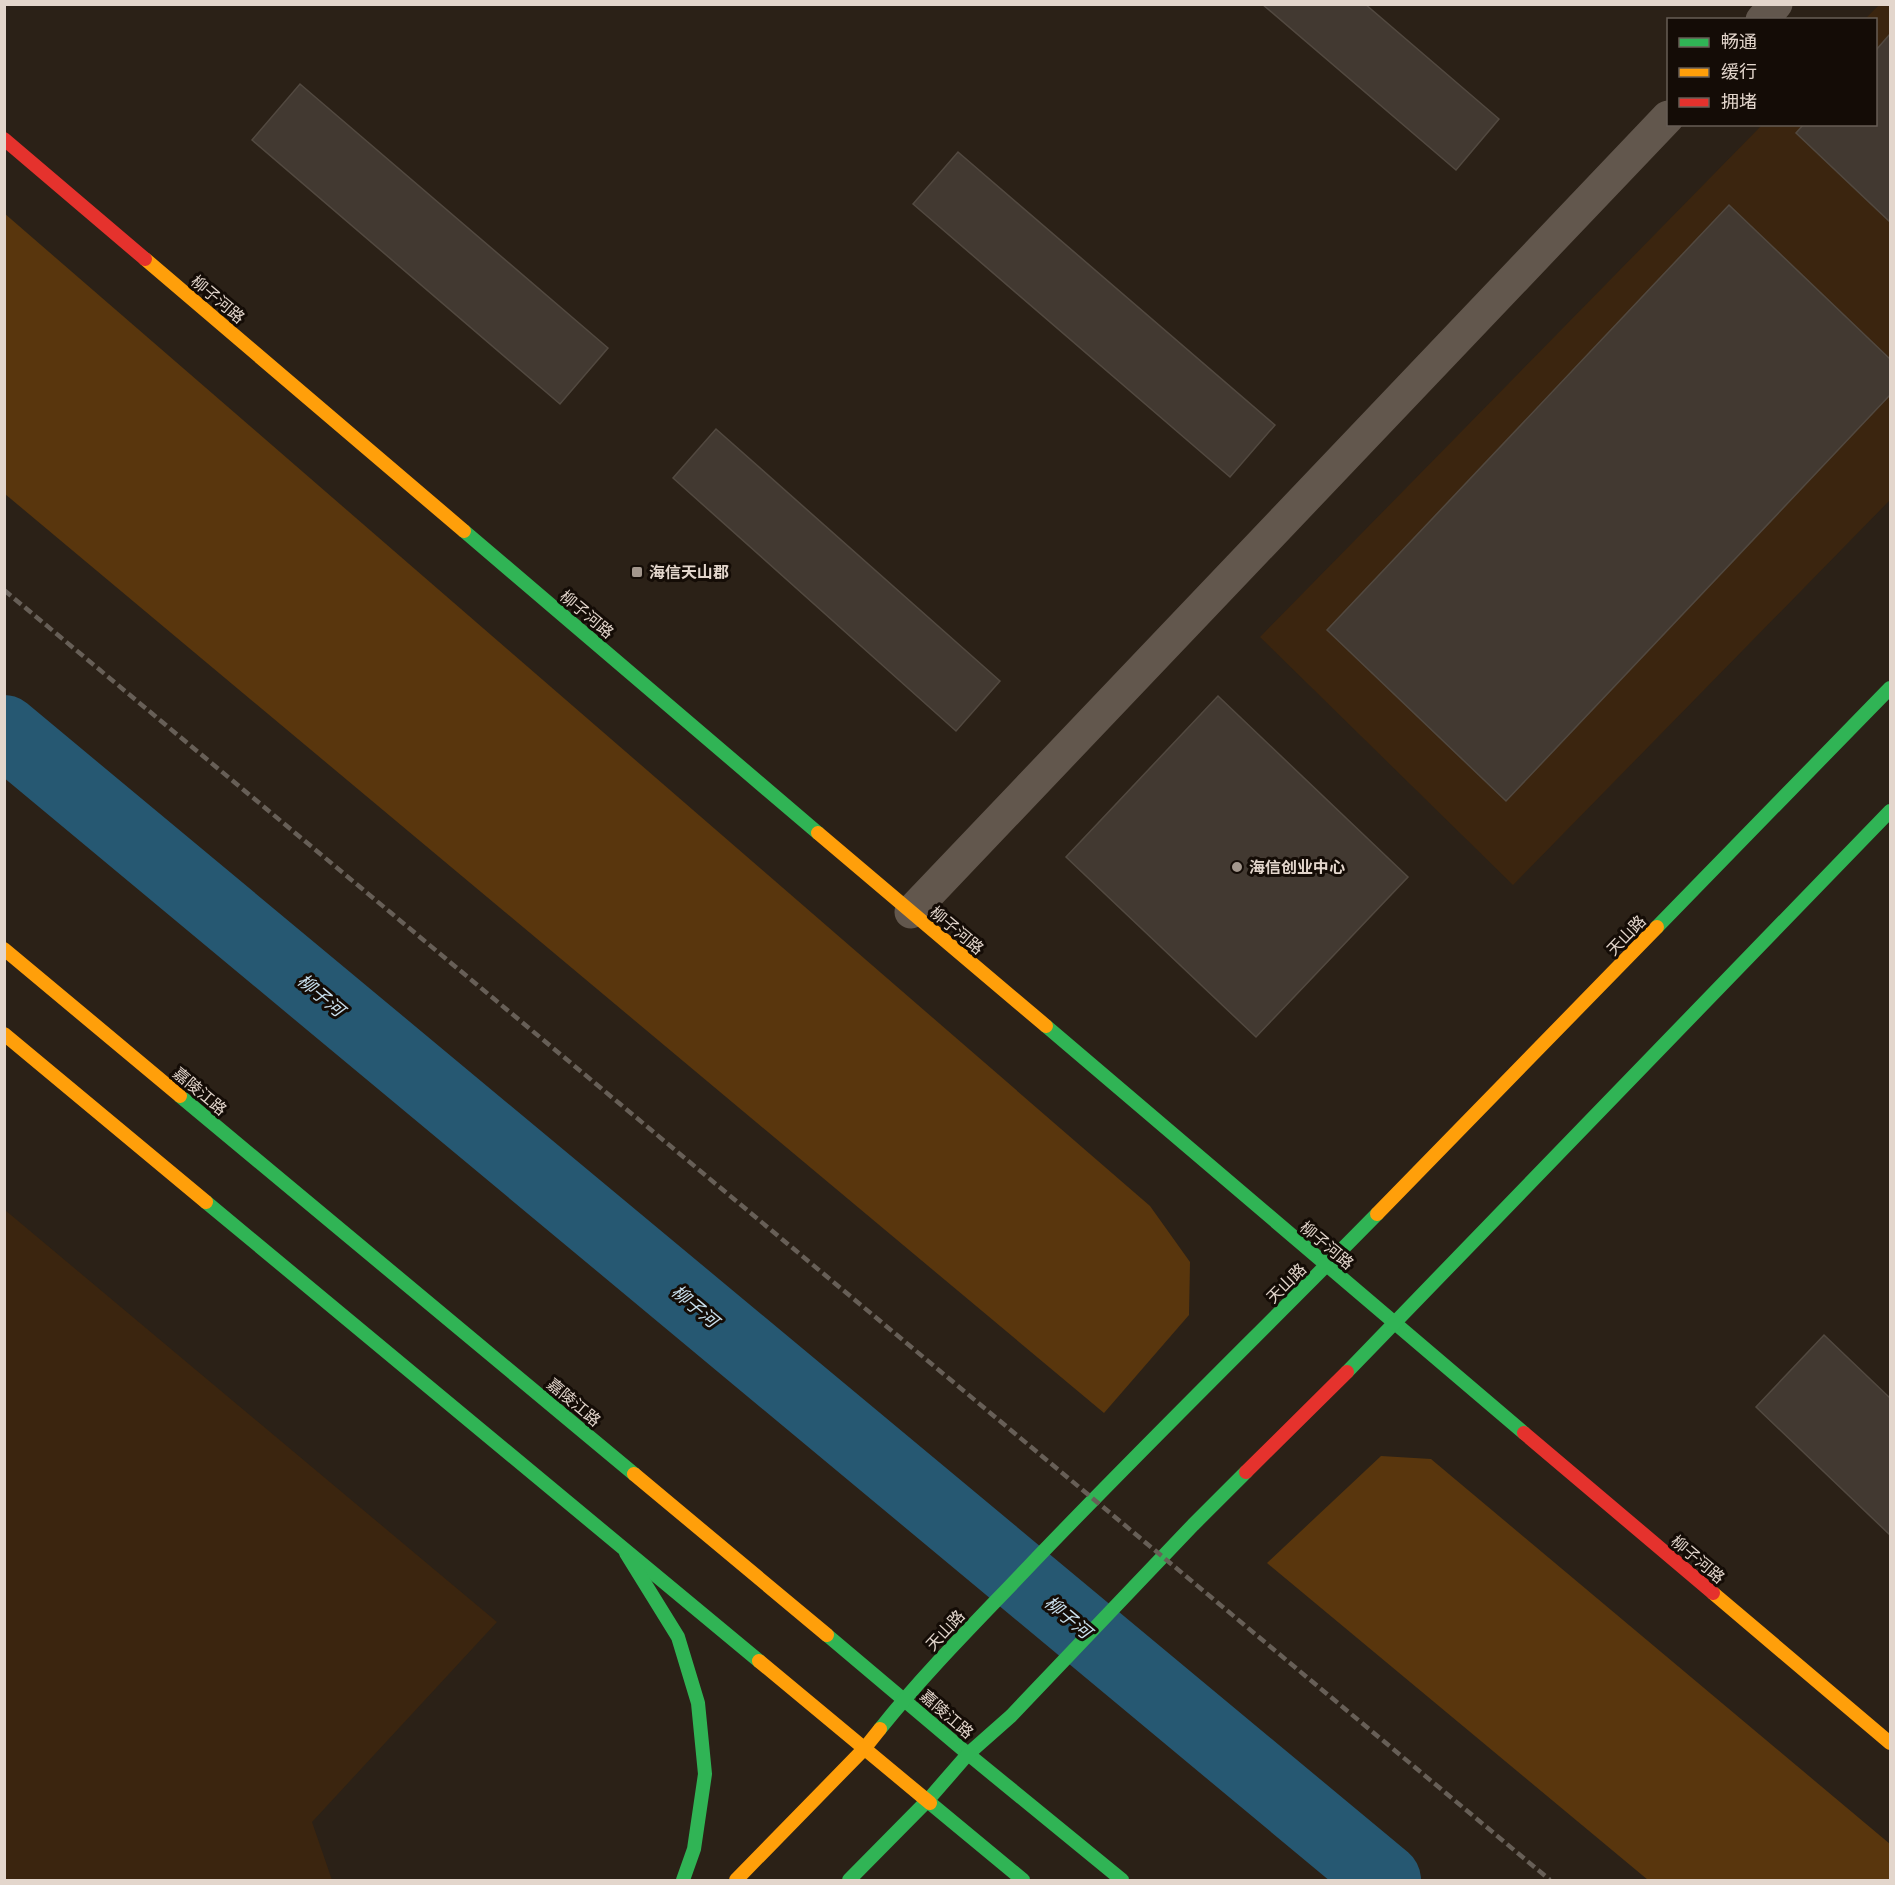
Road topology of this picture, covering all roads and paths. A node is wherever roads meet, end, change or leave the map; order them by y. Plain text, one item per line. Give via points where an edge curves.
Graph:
1 (1776, 4) edge
2 (1764, 18) edge
3 (1667, 118) edge
4 (4, 139) edge
5 (1890, 688) edge
6 (1890, 811) edge
7 (911, 912) junction
8 (4, 949) edge
9 (4, 1034) edge
10 (1326, 1266) junction
11 (1395, 1324) junction
12 (621, 1547) junction
13 (904, 1699) junction
14 (1890, 1743) edge
15 (864, 1749) junction
16 (968, 1754) junction
17 (928, 1800) junction
18 (683, 1881) edge
19 (736, 1881) edge
20 (849, 1881) edge
21 (1023, 1881) edge
22 (1122, 1881) edge

1 - 2 street
3 - 7 street
4 - 7 street, 柳子河路
5 - 10 street, 天山路
6 - 11 street
7 - 10 street, 柳子河路
8 - 13 street, 嘉陵江路
9 - 12 street
10 - 11 street, 柳子河路
10 - 13 street, 天山路 via 1124,1467
11 - 14 street, 柳子河路
11 - 16 street via 1193,1525 1011,1716
12 - 15 street
12 - 18 street via 678,1637 698,1704 705,1774 694,1849
13 - 15 street, 天山路
13 - 16 street, 嘉陵江路
15 - 17 street
15 - 19 street, 天山路
16 - 17 street
16 - 22 street, 嘉陵江路
17 - 20 street
17 - 21 street

